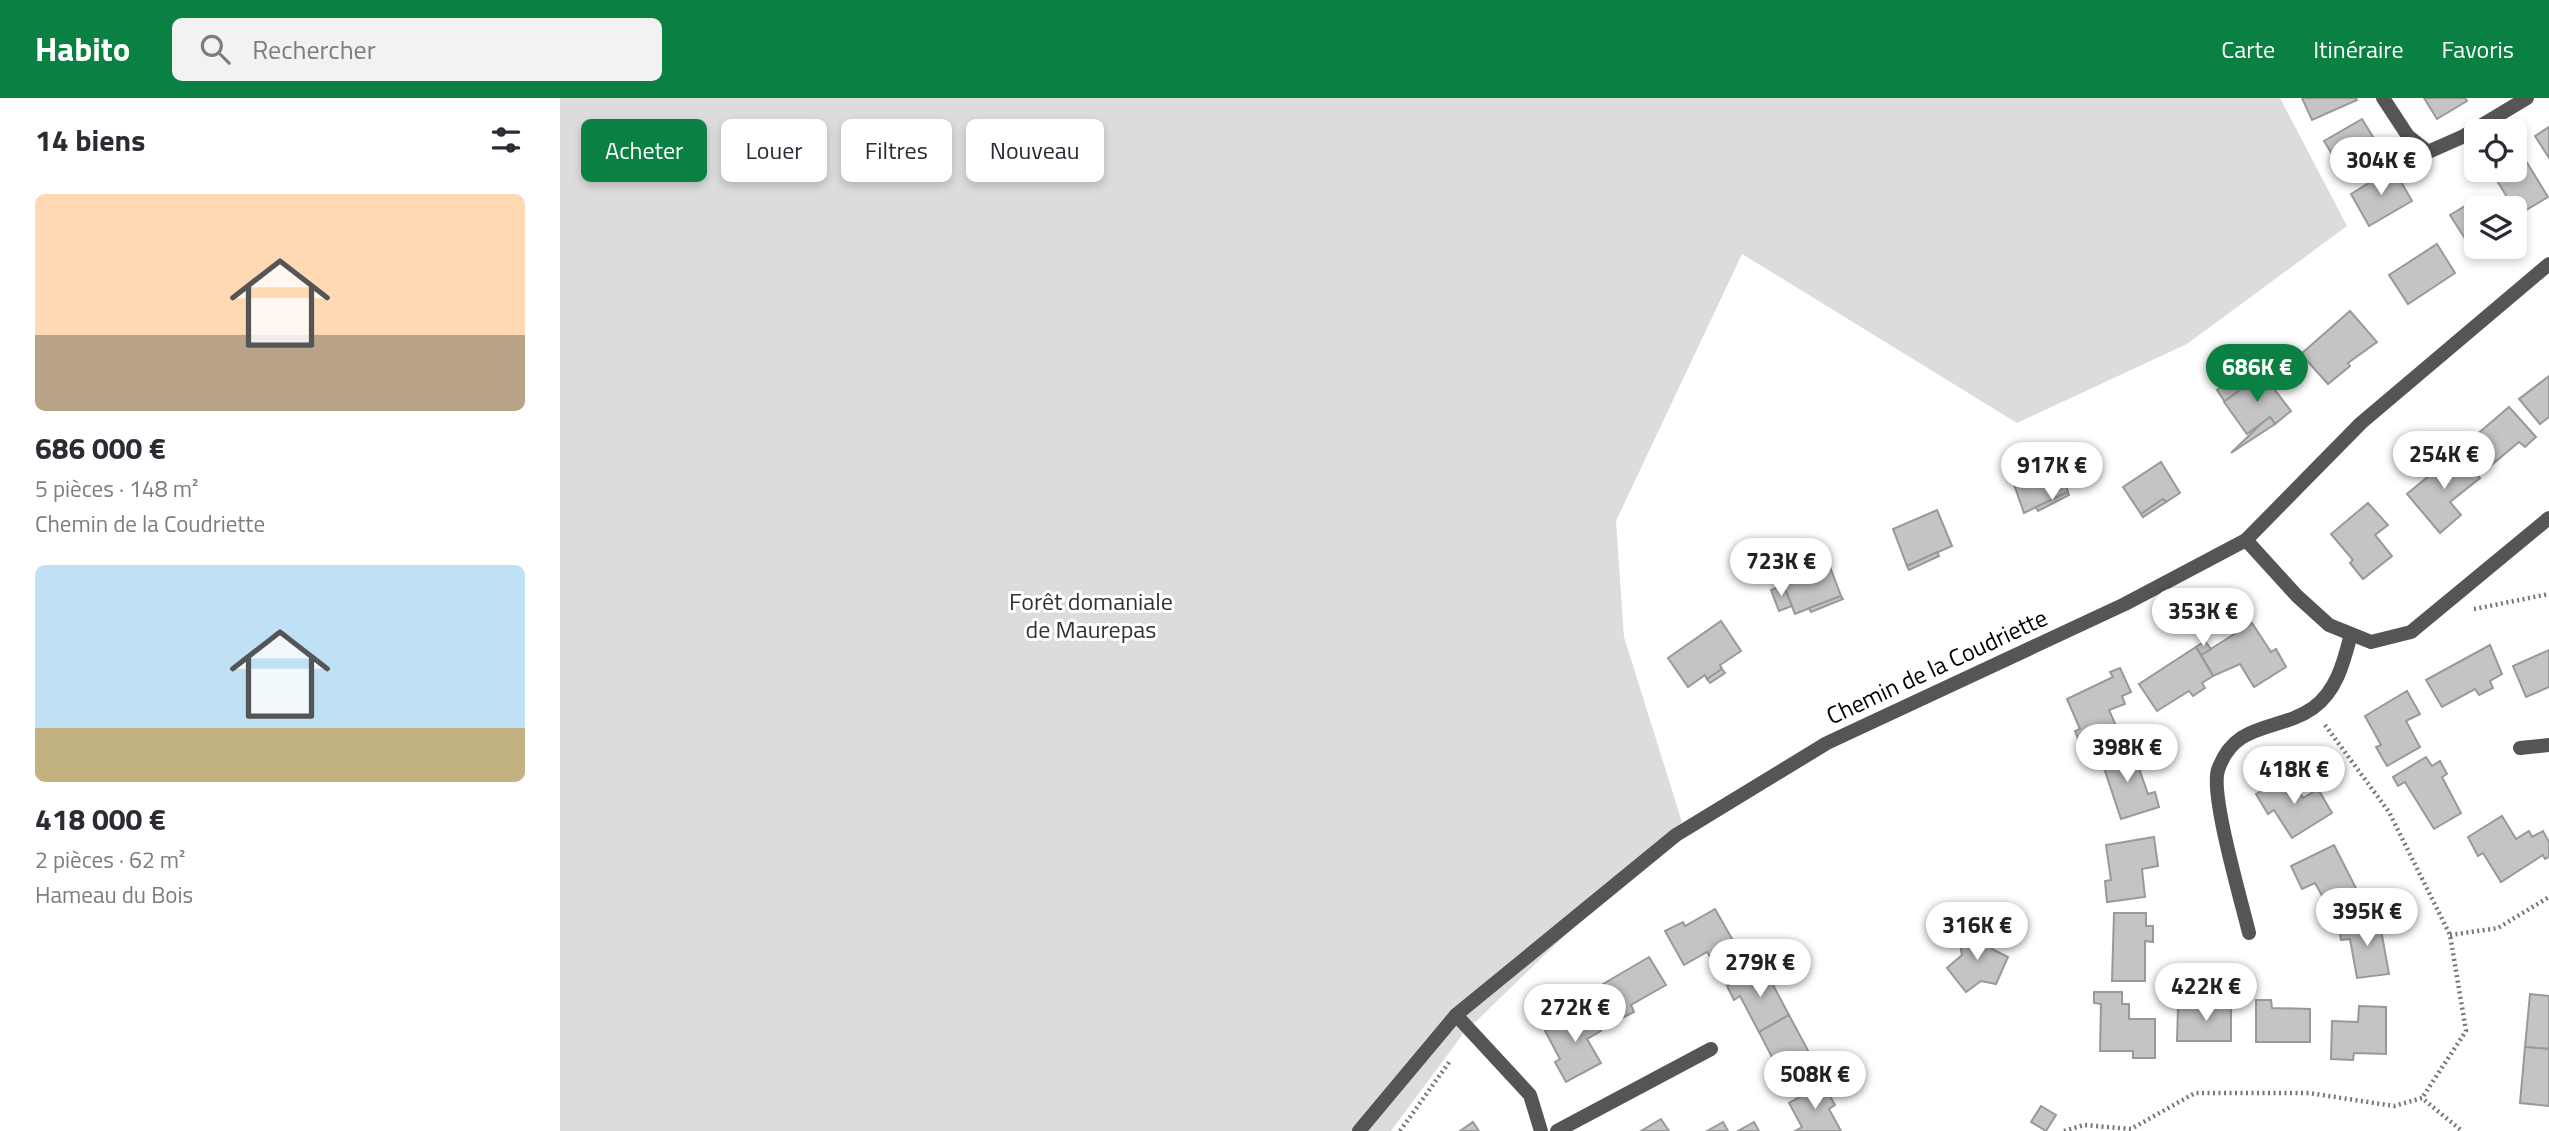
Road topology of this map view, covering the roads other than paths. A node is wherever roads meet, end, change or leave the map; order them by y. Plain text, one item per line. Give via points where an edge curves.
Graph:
1 (2383, 98) edge
2 (2526, 98) edge
3 (2549, 264) edge
4 (2549, 518) edge
5 (2246, 540) junction
6 (2351, 634) junction
7 (2549, 745) edge
8 (2520, 748) dead end
9 (2249, 933) dead end
10 (1456, 1015) junction
11 (1711, 1049) dead end
12 (1359, 1131) edge
13 (1541, 1131) edge
14 (1557, 1131) edge

1 - 2 street via 2408,136 2428,152
3 - 5 street, Chemin de la Coudriette via 2361,423
4 - 6 street via 2411,632 2371,642
5 - 6 street via 2329,625
5 - 10 street, Chemin de la Coudriette via 2125,604 1828,743 1687,828
6 - 9 street via 2339,676 2313,708 2239,737 2217,771 2222,827
7 - 8 street
10 - 12 street, Chemin de la Coudriette
10 - 13 street via 1530,1095
11 - 14 street

